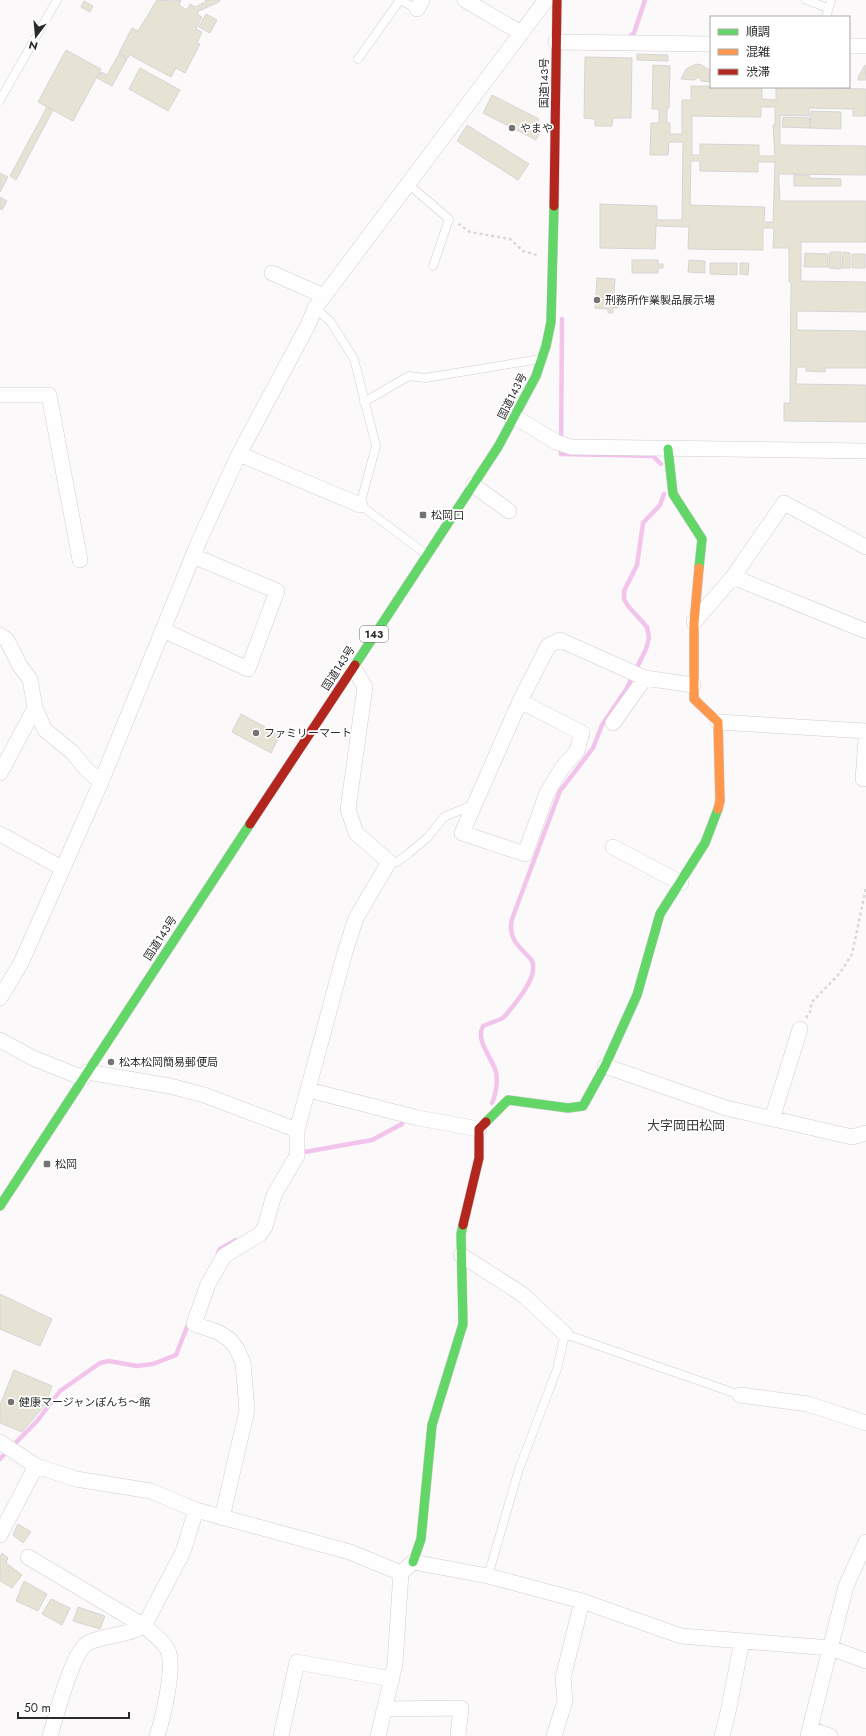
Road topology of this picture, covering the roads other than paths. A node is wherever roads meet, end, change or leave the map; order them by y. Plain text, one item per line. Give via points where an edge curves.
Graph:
1 (57, 0) edge
2 (400, 0) edge
3 (466, 0) edge
4 (546, 0) edge
5 (557, 0) edge
6 (806, 0) edge
7 (420, 4) edge
8 (830, 4) edge
9 (826, 16) edge
10 (521, 33) junction
11 (556, 42) junction
12 (710, 44) edge
13 (850, 46) edge
14 (866, 46) edge
15 (358, 59) dead end
16 (0, 100) edge
17 (408, 184) junction
18 (433, 266) dead end
19 (272, 273) dead end
20 (319, 302) junction
21 (542, 359) junction
22 (0, 395) edge
23 (364, 402) junction
24 (515, 417) junction
25 (668, 449) junction
26 (866, 451) edge
27 (239, 454) junction
28 (473, 485) junction
29 (360, 505) junction
30 (509, 512) dead end
31 (866, 547) edge
32 (427, 554) junction
33 (193, 556) junction
34 (80, 560) dead end
35 (733, 577) junction
36 (694, 623) junction
37 (163, 630) junction
38 (866, 630) edge
39 (2, 642) edge
40 (353, 667) junction
41 (639, 675) junction
42 (693, 685) junction
43 (520, 701) junction
44 (35, 708) junction
45 (718, 722) junction
46 (613, 723) dead end
47 (866, 731) edge
48 (866, 741) edge
49 (0, 773) edge
50 (862, 779) dead end
51 (101, 782) junction
52 (474, 804) junction
53 (0, 834) edge
54 (613, 847) dead end
55 (389, 862) junction
56 (62, 868) junction
57 (681, 883) junction
58 (0, 998) edge
59 (800, 1029) road end
60 (0, 1040) edge
61 (605, 1066) junction
62 (85, 1075) junction
63 (309, 1090) junction
64 (772, 1119) junction
65 (479, 1129) junction
66 (297, 1130) junction
67 (866, 1133) edge
68 (0, 1206) edge
69 (461, 1255) junction
70 (565, 1334) junction
71 (740, 1395) joint
72 (866, 1423) edge
73 (7, 1447) edge
74 (36, 1466) junction
75 (196, 1510) junction
76 (222, 1518) junction
77 (0, 1535) edge
78 (866, 1542) edge
79 (28, 1557) dead end
80 (413, 1562) junction
81 (401, 1573) junction
82 (488, 1576) junction
83 (582, 1601) junction
84 (144, 1626) junction
85 (742, 1640) junction
86 (831, 1648) junction
87 (866, 1661) edge
88 (392, 1679) junction
89 (385, 1709) junction
90 (809, 1733) edge
91 (50, 1736) edge
92 (156, 1736) edge
93 (281, 1736) edge
94 (378, 1736) edge
95 (458, 1736) edge
96 (554, 1736) edge
97 (722, 1736) edge
98 (830, 1736) edge

1 - 16 lane
2 - 7 lane
2 - 15 lane
3 - 10 street
4 - 10 street
5 - 11 main road, 国道143号 / 143
6 - 8 lane
8 - 9 lane
10 - 17 street
11 - 12 street
11 - 21 main road, 国道143号 / 143 via 554,300 550,330
13 - 14 street
17 - 18 lane via 449,218
17 - 20 street
19 - 20 street
20 - 23 lane via 354,359
20 - 27 street
21 - 23 lane via 426,378 409,376
21 - 24 main road, 国道143号 / 143 via 532,386
22 - 34 street via 49,395
23 - 29 lane via 376,446
24 - 25 street via 556,442 571,447
24 - 28 main road, 国道143号 / 143
25 - 26 street
25 - 36 main road via 673,494 702,539
27 - 29 street
27 - 33 street
28 - 30 street
28 - 32 main road, 国道143号 / 143
29 - 32 lane
31 - 35 street via 784,503
32 - 40 main road, 国道143号 / 143
33 - 37 street
33 - 37 street via 277,591 248,669
35 - 36 street
35 - 38 street
36 - 42 main road
37 - 51 street
39 - 44 street via 30,679
40 - 55 street via 365,687 348,809 356,833
40 - 62 main road, 国道143号 / 143
41 - 42 street
41 - 43 street via 560,640 548,646
41 - 46 street
42 - 45 main road via 694,699
43 - 52 street
43 - 52 street via 582,734 577,751 562,768 547,793 526,854 462,833
44 - 49 street
44 - 51 street via 45,730 72,752
45 - 47 street
45 - 57 main road via 720,801 705,843
48 - 50 street
51 - 56 street
52 - 55 lane via 444,817 428,837 409,853 397,862
53 - 56 street
54 - 57 street
55 - 63 street via 356,918
56 - 58 street via 21,963
57 - 61 main road via 660,914 637,995
59 - 64 street
60 - 62 street via 33,1058
61 - 64 street via 726,1108
61 - 65 main road via 583,1106 568,1108 508,1100
62 - 66 street via 170,1086 204,1095
62 - 68 main road, 国道143号 / 143
63 - 65 street via 418,1118
63 - 66 street
64 - 67 street via 852,1137
65 - 69 main road via 479,1158 461,1234
66 - 76 street via 297,1153 274,1195 265,1227 260,1234 224,1256 208,1284 194,1324 218,1332 230,1340 243,1363 247,1410
69 - 70 street via 522,1294
69 - 80 main road via 463,1324 432,1425 421,1539
70 - 71 lane
70 - 82 lane via 557,1370 519,1469
71 - 72 street via 808,1404
73 - 74 street
74 - 75 street via 76,1479 151,1491
74 - 77 street
75 - 76 street
75 - 84 street via 183,1552
76 - 81 street via 350,1552
78 - 86 street via 846,1586
79 - 84 street
80 - 81 street
80 - 82 street
81 - 88 street
82 - 83 street
83 - 85 street via 681,1636
83 - 96 street via 563,1678 565,1701
84 - 91 street via 134,1632 88,1642 80,1649
84 - 92 street via 161,1641 169,1653 164,1716
85 - 86 street
85 - 97 street
86 - 87 street
86 - 90 street
88 - 89 street
88 - 93 street via 297,1662
89 - 94 street
89 - 95 street via 461,1708
90 - 98 street

